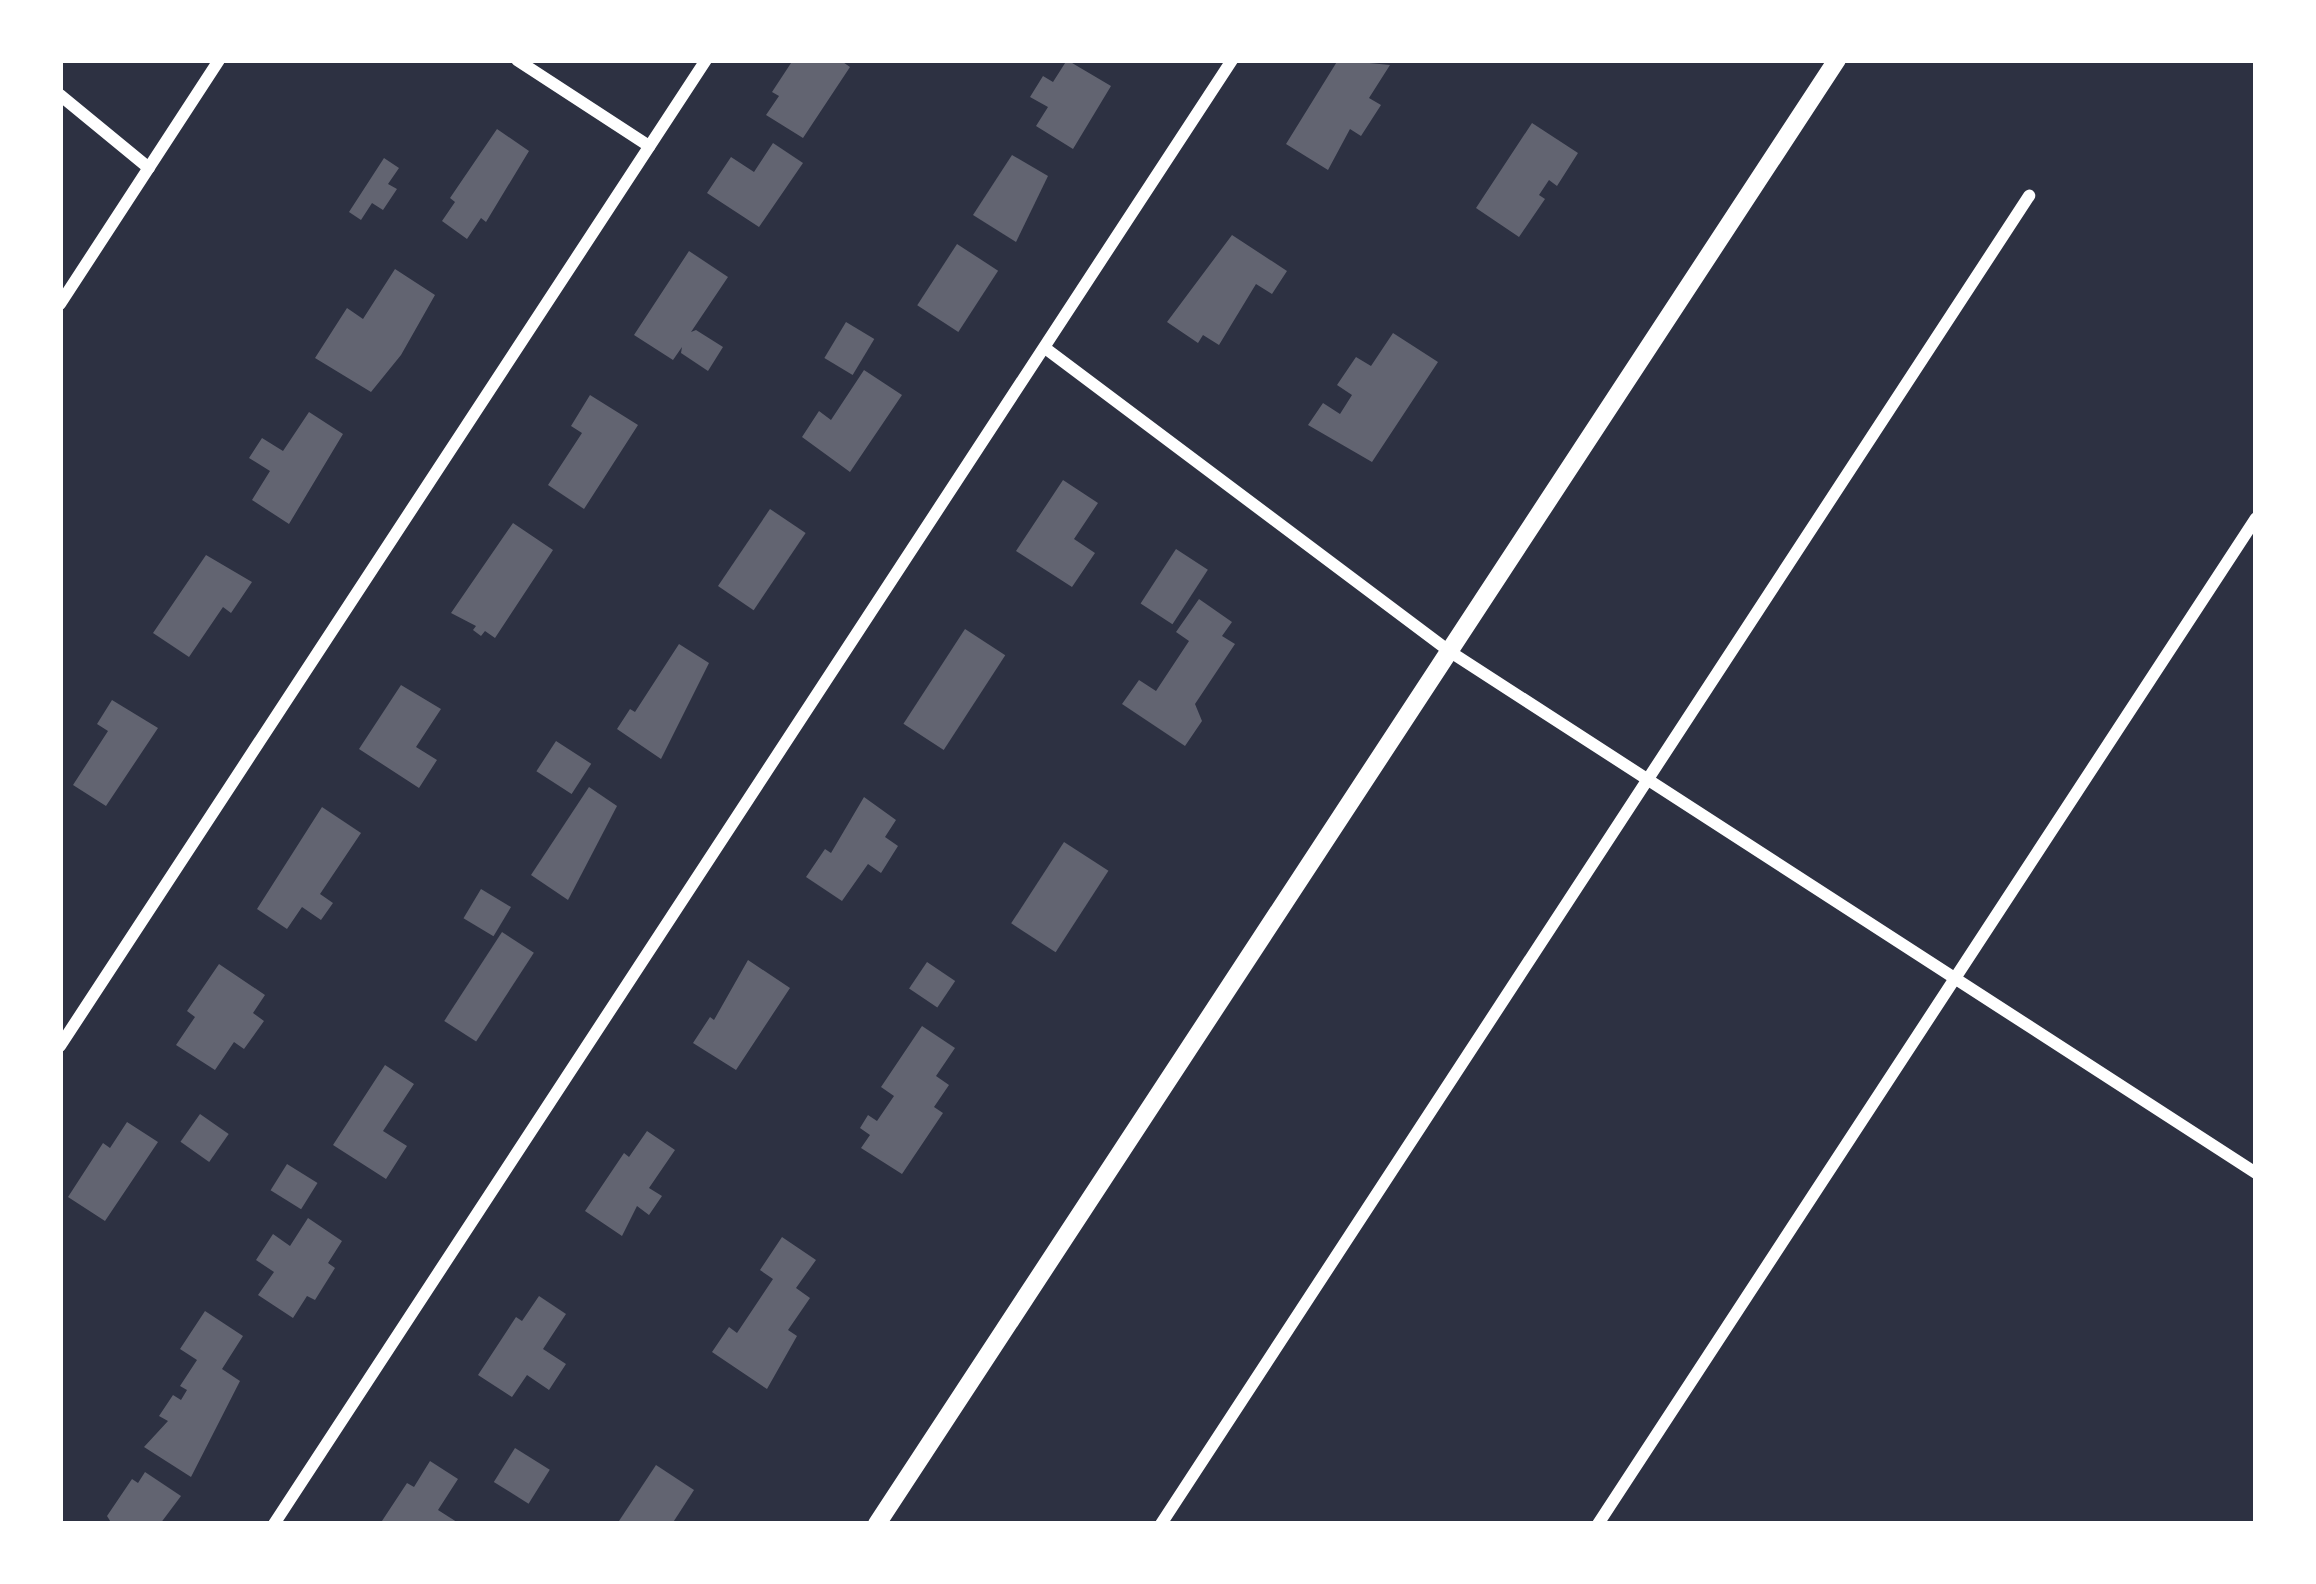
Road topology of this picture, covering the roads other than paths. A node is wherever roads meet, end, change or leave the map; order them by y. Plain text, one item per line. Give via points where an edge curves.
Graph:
1 (219, 60) edge
2 (517, 60) edge
3 (706, 60) edge
4 (1232, 60) edge
5 (1837, 60) edge
6 (60, 94) edge
7 (650, 146) junction
8 (149, 168) junction
9 (2029, 196) dead end
10 (60, 304) edge
11 (1045, 348) junction
12 (2256, 518) edge
13 (1449, 650) junction
14 (1647, 778) junction
15 (1955, 977) junction
16 (60, 1046) edge
17 (2256, 1173) edge
18 (274, 1524) edge
19 (877, 1524) edge
20 (1161, 1524) edge
21 (1598, 1524) edge

1 - 8 street
2 - 7 street
3 - 7 street
4 - 11 street
5 - 13 main road
6 - 8 street
7 - 16 street
8 - 10 street
9 - 14 street
11 - 13 street
11 - 18 street
12 - 15 street
13 - 14 street
13 - 19 main road
14 - 15 street
14 - 20 street
15 - 17 street
15 - 21 street

